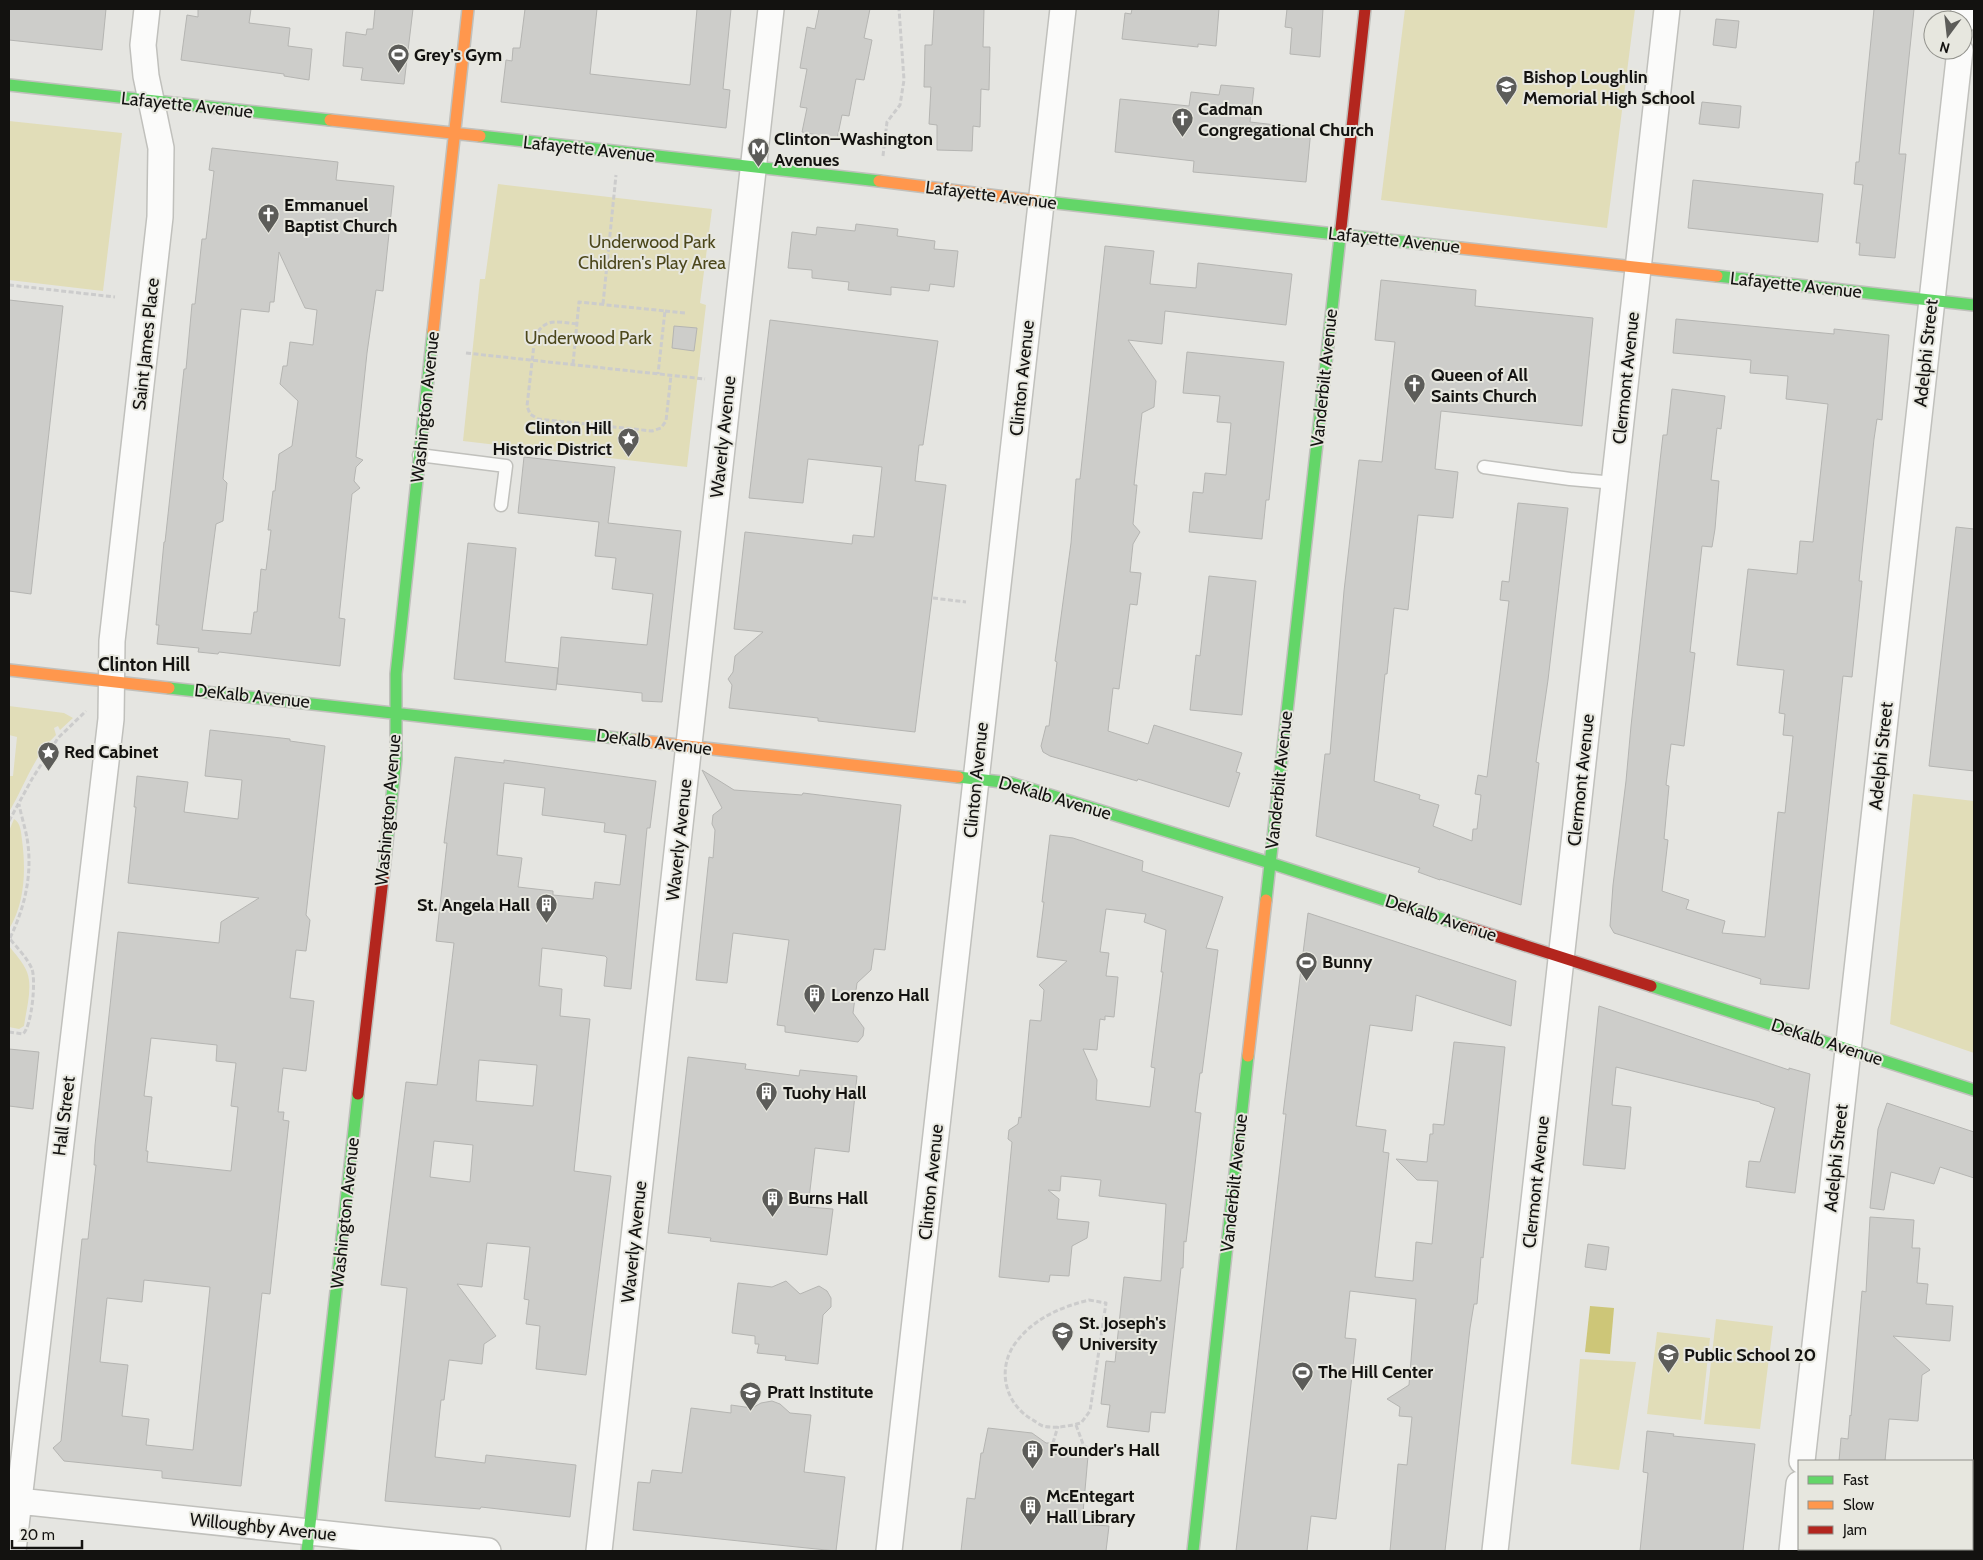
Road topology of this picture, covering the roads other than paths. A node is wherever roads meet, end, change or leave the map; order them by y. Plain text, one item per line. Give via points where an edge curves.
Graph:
1 (147, 9) edge
2 (468, 9) edge
3 (771, 9) edge
4 (1063, 9) edge
5 (1365, 9) edge
6 (1667, 9) edge
7 (1959, 60) edge
8 (9, 85) edge
9 (151, 101) junction
10 (454, 135) junction
11 (753, 166) junction
12 (1042, 201) junction
13 (1340, 234) junction
14 (1639, 267) junction
15 (1932, 300) junction
16 (1974, 305) edge
17 (419, 455) junction
18 (1484, 467) dead end
19 (1614, 483) junction
20 (501, 505) dead end
21 (9, 670) edge
22 (112, 681) junction
23 (396, 712) junction
24 (689, 747) junction
25 (976, 778) junction
26 (1270, 863) junction
27 (1561, 957) junction
28 (1848, 1049) junction
29 (1974, 1090) edge
30 (1802, 1460) edge
31 (1798, 1494) edge
32 (14, 1500) edge
33 (308, 1542) edge
34 (14, 1551) edge
35 (488, 1551) edge
36 (599, 1551) edge
37 (889, 1551) edge
38 (1193, 1551) edge
39 (1495, 1551) edge
40 (1792, 1551) edge

1 - 9 street, Saint James Place via 143,45
2 - 10 main road, Washington Avenue
3 - 11 street, Waverly Avenue
4 - 12 street, Clinton Avenue
5 - 13 main road, Vanderbilt Avenue
6 - 14 street, Clermont Avenue
7 - 15 street, Adelphi Street
8 - 9 main road, Lafayette Avenue
9 - 10 main road, Lafayette Avenue
9 - 22 street, Saint James Place via 161,148 160,216 112,641
10 - 11 main road, Lafayette Avenue
10 - 17 main road, Washington Avenue
11 - 12 main road, Lafayette Avenue
11 - 24 street, Waverly Avenue
12 - 13 main road, Lafayette Avenue
12 - 25 street, Clinton Avenue
13 - 14 main road, Lafayette Avenue
13 - 26 main road, Vanderbilt Avenue
14 - 15 main road, Lafayette Avenue
14 - 19 street, Clermont Avenue
15 - 16 main road, Lafayette Avenue
15 - 28 street, Adelphi Street
17 - 20 lane via 506,466
17 - 23 main road, Washington Avenue via 396,674
18 - 19 lane
19 - 27 street, Clermont Avenue
21 - 22 main road, DeKalb Avenue
22 - 23 main road, DeKalb Avenue
22 - 32 street, Hall Street via 111,719
23 - 24 main road, DeKalb Avenue
23 - 33 main road, Washington Avenue via 396,759
24 - 25 main road, DeKalb Avenue
24 - 36 street, Waverly Avenue
25 - 26 main road, DeKalb Avenue via 1011,783
25 - 37 street, Clinton Avenue
26 - 27 main road, DeKalb Avenue
26 - 38 main road, Vanderbilt Avenue
27 - 28 main road, DeKalb Avenue
27 - 39 street, Clermont Avenue
28 - 29 main road, DeKalb Avenue
28 - 30 street, Adelphi Street
31 - 40 street
32 - 33 street, Willoughby Avenue
32 - 34 street, Hall Street
33 - 35 street, Willoughby Avenue

